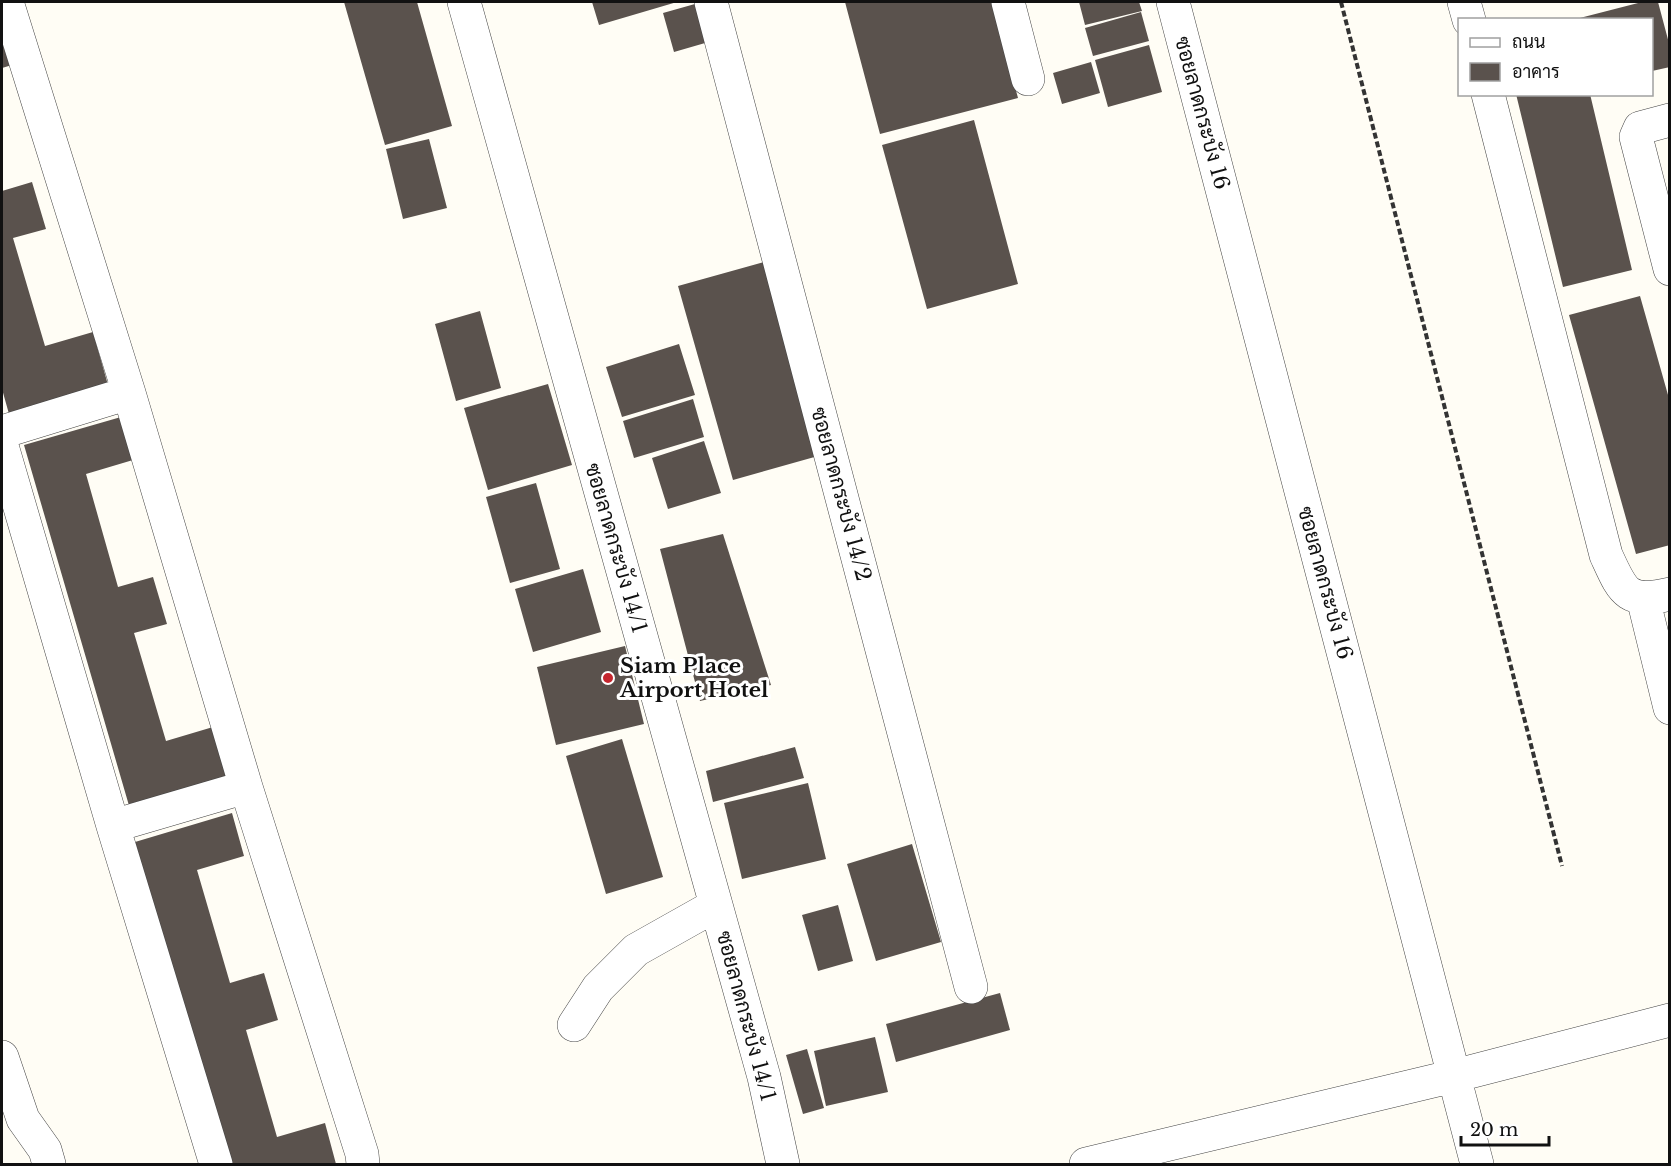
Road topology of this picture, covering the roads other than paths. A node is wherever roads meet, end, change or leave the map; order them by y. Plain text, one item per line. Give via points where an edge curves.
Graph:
1 (7, 2) edge
2 (464, 2) edge
3 (711, 2) edge
4 (1008, 2) edge
5 (1173, 2) edge
6 (1464, 2) edge
7 (1468, 18) edge
8 (1028, 79) dead end
9 (1489, 96) edge
10 (1670, 120) edge
11 (1670, 269) edge
12 (129, 393) junction
13 (2, 432) edge
14 (2, 446) edge
15 (1656, 596) edge
16 (1670, 708) edge
17 (246, 787) junction
18 (112, 826) junction
19 (716, 905) junction
20 (971, 987) dead end
21 (1670, 1020) edge
22 (574, 1025) dead end
23 (2, 1057) edge
24 (1454, 1076) junction
25 (1150, 1157) edge
26 (49, 1164) edge
27 (216, 1164) edge
28 (363, 1164) edge
29 (783, 1164) edge
30 (1086, 1164) edge
31 (1477, 1164) edge

1 - 12 street
2 - 19 street, ซอยลาดกระบัง 14/1
3 - 20 street, ซอยลาดกระบัง 14/2
4 - 8 street
5 - 24 street, ซอยลาดกระบัง 16
6 - 7 street
9 - 15 street via 1606,555 1621,587 1634,597
10 - 11 street via 1640,128 1636,137
12 - 13 street
12 - 17 street
14 - 18 street
15 - 16 street
17 - 18 street
17 - 28 street
18 - 27 street
19 - 22 street via 636,950 598,988
19 - 29 street, ซอยลาดกระบัง 14/1 via 764,1077
21 - 24 street
23 - 26 street via 23,1119 45,1150
24 - 25 street
24 - 31 street, ซอยลาดกระบัง 16
25 - 30 street

